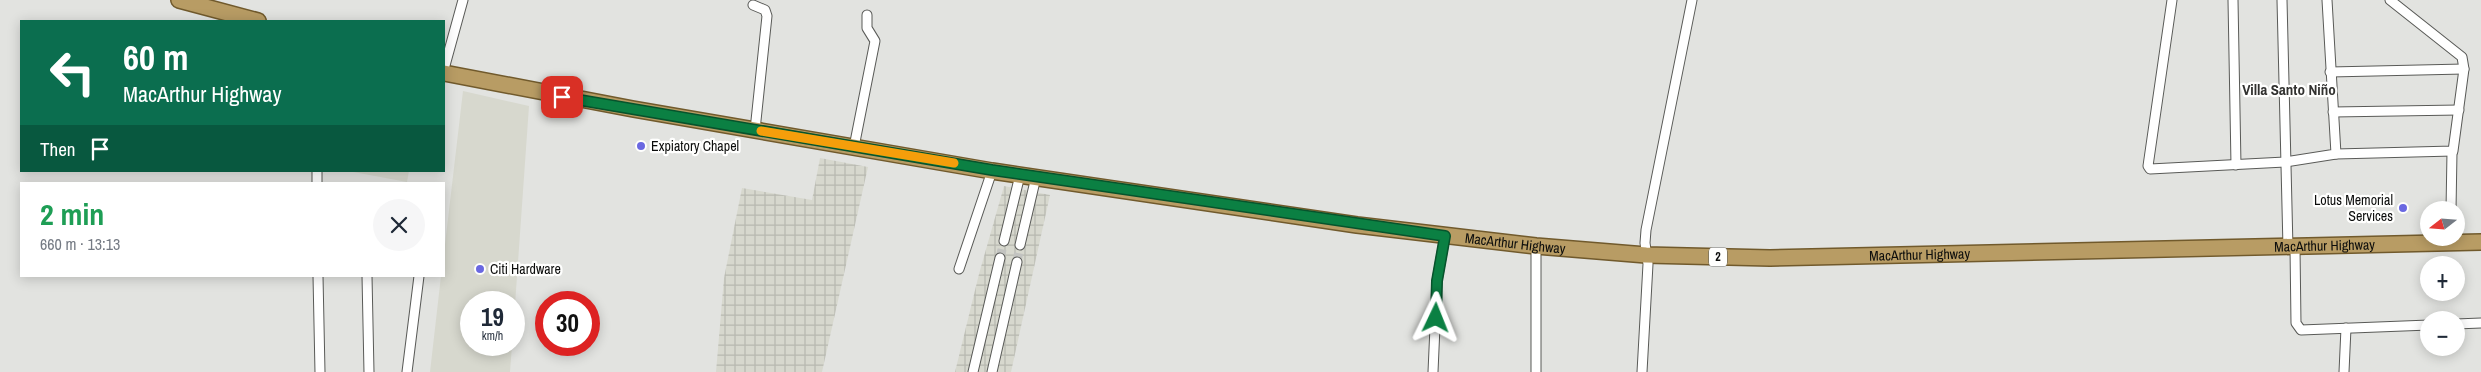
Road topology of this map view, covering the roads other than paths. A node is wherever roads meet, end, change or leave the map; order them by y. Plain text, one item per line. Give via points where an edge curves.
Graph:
1 (179, 0) edge
2 (463, 0) edge
3 (1692, 0) edge
4 (2172, 0) edge
5 (2233, 0) edge
6 (2282, 0) edge
7 (2327, 0) edge
8 (2390, 0) edge
9 (752, 5) dead end
10 (867, 14) dead end
11 (254, 20) edge
12 (445, 65) edge
13 (2464, 70) junction
14 (2330, 72) junction
15 (445, 73) edge
16 (2459, 110) junction
17 (2333, 112) junction
18 (756, 130) junction
19 (854, 147) junction
20 (2452, 152) junction
21 (2336, 154) junction
22 (2285, 162) junction
23 (2236, 165) junction
24 (992, 170) junction
25 (1020, 175) junction
26 (1036, 177) junction
27 (2451, 201) edge
28 (1445, 236) junction
29 (1004, 241) tunnel mouth
30 (2481, 242) edge
31 (1020, 245) tunnel mouth
32 (1536, 246) junction
33 (2292, 248) junction
34 (1646, 255) junction
35 (1000, 258) tunnel mouth
36 (1016, 262) tunnel mouth
37 (959, 269) dead end
38 (318, 277) edge
39 (367, 277) edge
40 (419, 277) edge
41 (2481, 323) edge
42 (2465, 324) edge
43 (2420, 325) edge
44 (2346, 328) junction
45 (977, 358) junction
46 (994, 360) junction
47 (320, 372) edge
48 (369, 372) edge
49 (407, 372) edge
50 (973, 372) edge
51 (992, 372) edge
52 (1433, 372) edge
53 (1536, 372) edge
54 (1642, 372) edge
55 (2344, 372) edge

1 - 11 highway
2 - 12 street
3 - 34 street via 1646,230
4 - 23 street via 2148,168
5 - 23 street
6 - 22 street
7 - 14 street
8 - 13 street via 2457,51 2462,57
9 - 18 street via 765,10 767,16
10 - 19 street via 867,28 875,41
13 - 14 street
13 - 16 street
14 - 17 street
15 - 18 highway, MacArthur Highway / 2
16 - 17 street
16 - 20 street
17 - 21 street
18 - 19 highway, MacArthur Highway / 2
19 - 24 highway, MacArthur Highway / 2
20 - 21 street
20 - 27 street
21 - 22 street
22 - 23 street
22 - 33 street
24 - 25 highway, MacArthur Highway / 2
24 - 37 street
25 - 26 highway, MacArthur Highway / 2
25 - 29 street
26 - 28 highway, MacArthur Highway / 2
26 - 31 street
28 - 32 highway, MacArthur Highway / 2
28 - 52 street via 1437,281
30 - 33 highway, MacArthur Highway / 2
32 - 34 highway, MacArthur Highway / 2
32 - 53 street
33 - 34 highway, MacArthur Highway / 2 via 1770,258
33 - 44 street via 2298,327 2301,330
34 - 54 street
35 - 45 street
36 - 46 street
38 - 47 street
39 - 48 street
40 - 49 street
41 - 42 street
43 - 44 street
44 - 55 street
45 - 46 street
45 - 50 street
46 - 51 street

